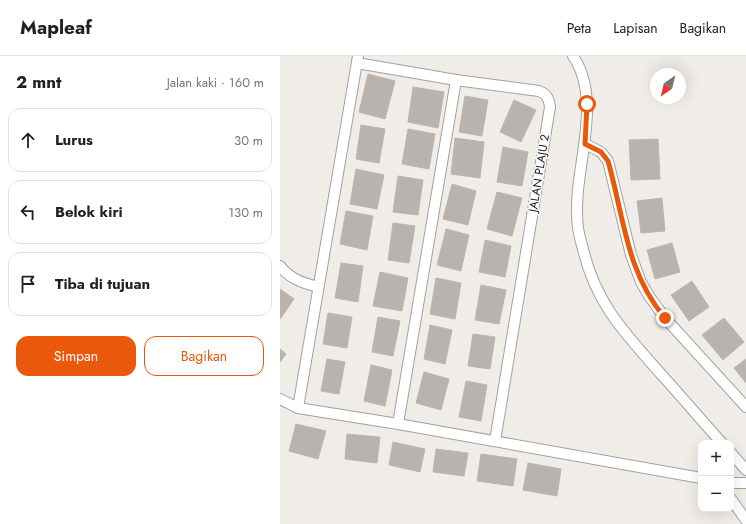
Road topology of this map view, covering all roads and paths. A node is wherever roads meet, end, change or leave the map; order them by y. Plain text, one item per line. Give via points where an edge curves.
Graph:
1 (573, 56) edge
2 (358, 60) edge
3 (456, 80) junction
4 (585, 144) junction
5 (280, 266) edge
6 (318, 288) junction
7 (280, 399) edge
8 (746, 407) edge
9 (298, 408) junction
10 (398, 424) junction
11 (719, 440) edge
12 (495, 441) junction
13 (734, 456) edge
14 (746, 470) edge
15 (698, 477) edge
16 (746, 483) edge
17 (734, 484) edge
18 (734, 503) edge
19 (746, 520) edge

1 - 4 street via 585,86
2 - 3 street, JALAN PLAJU 2
2 - 6 street
3 - 10 street
3 - 12 street, JALAN PLAJU 2 via 539,91 546,95 550,107
4 - 8 street via 601,152 608,161 631,255 649,296 665,318
4 - 11 street via 579,175 578,230 597,289 623,331
5 - 6 street via 289,276
6 - 9 street
7 - 9 street
9 - 10 street
10 - 12 street
12 - 15 street
13 - 14 street
16 - 17 street
18 - 19 street

